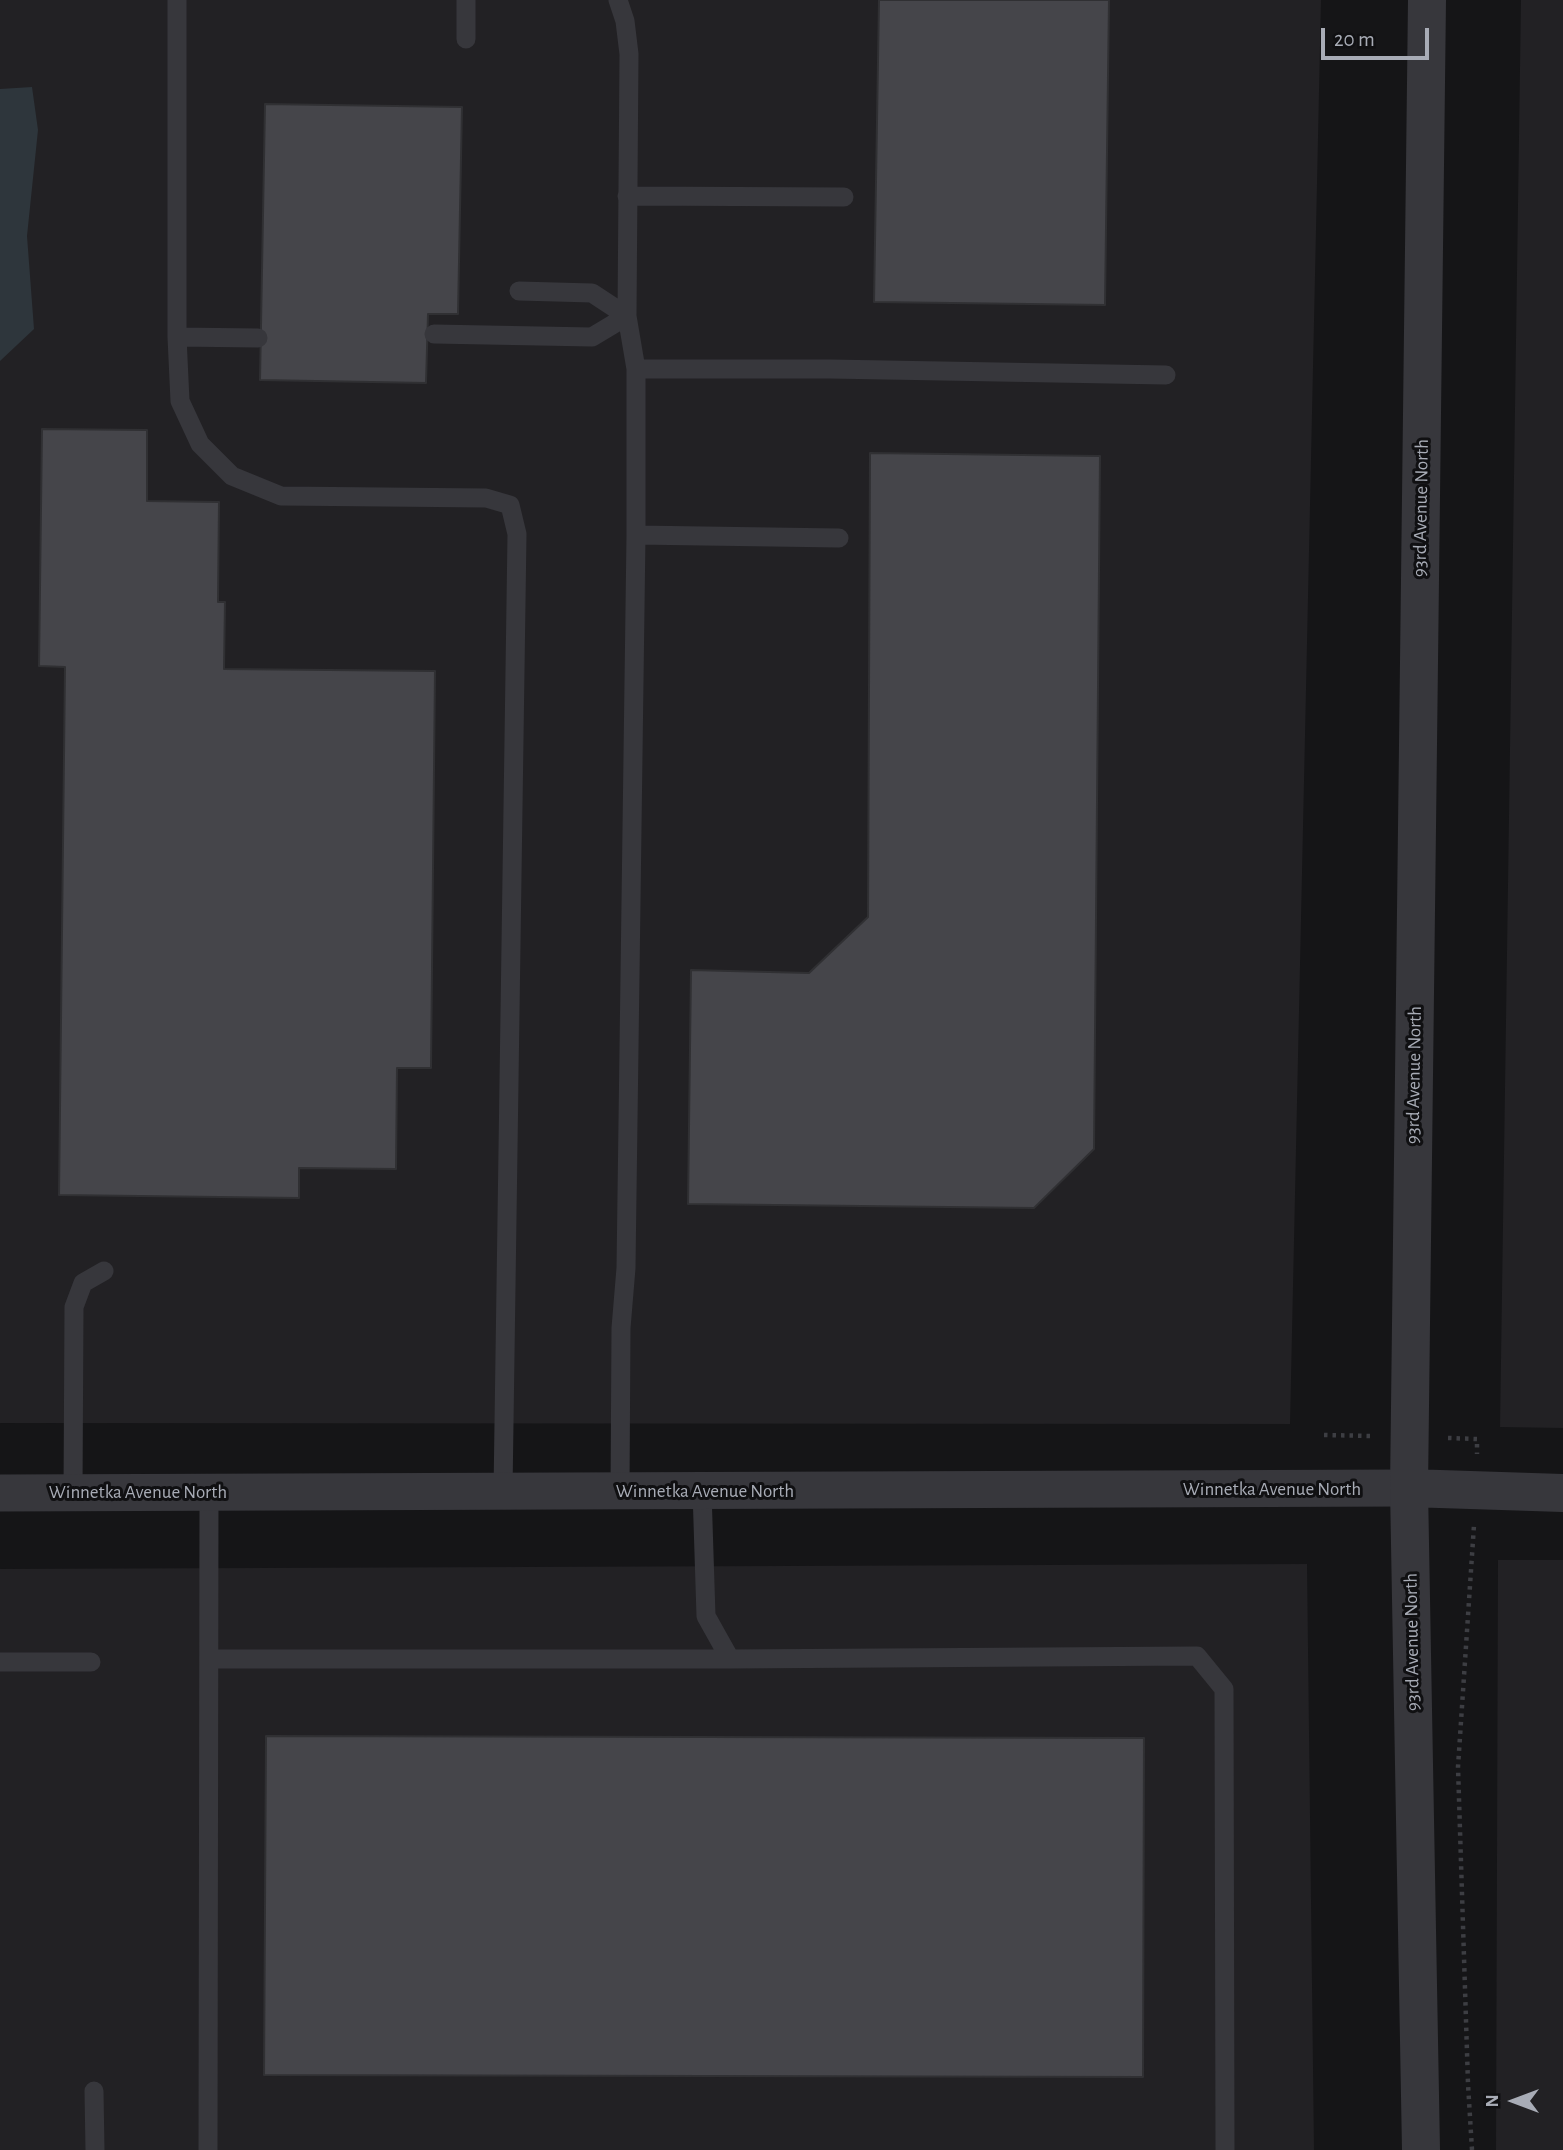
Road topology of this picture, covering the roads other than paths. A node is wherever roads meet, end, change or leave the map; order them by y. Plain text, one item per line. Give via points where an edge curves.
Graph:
1 (177, 0) edge
2 (466, 0) edge
3 (618, 0) edge
4 (1427, 0) edge
5 (466, 39) dead end
6 (627, 196) junction
7 (844, 197) dead end
8 (519, 291) dead end
9 (627, 316) junction
10 (434, 334) dead end
11 (177, 337) junction
12 (258, 338) dead end
13 (636, 369) junction
14 (1166, 375) dead end
15 (636, 535) junction
16 (839, 538) dead end
17 (104, 1271) dead end
18 (1409, 1488) junction
19 (702, 1490) junction
20 (503, 1491) junction
21 (620, 1491) junction
22 (209, 1492) junction
23 (0, 1493) edge
24 (73, 1493) junction
25 (1563, 1493) edge
26 (209, 1659) junction
27 (730, 1659) junction
28 (0, 1662) edge
29 (91, 1662) dead end
30 (94, 2091) dead end
31 (95, 2150) edge
32 (208, 2150) edge
33 (1224, 2150) edge
34 (1421, 2150) edge

1 - 11 lane
2 - 5 lane
3 - 6 lane via 629,54
4 - 18 street, 93rd Avenue North
6 - 7 lane
6 - 9 lane
8 - 9 lane via 592,293
9 - 10 lane via 592,337
9 - 13 lane
11 - 12 lane
11 - 20 lane via 180,401 200,444 232,476 281,496 486,498 510,505 517,534
13 - 14 lane
13 - 15 lane
15 - 16 lane
15 - 21 lane
17 - 24 lane via 83,1283 74,1307
18 - 19 street, Winnetka Avenue North
18 - 25 street
18 - 34 street, 93rd Avenue North
19 - 21 street, Winnetka Avenue North
19 - 27 lane via 706,1616
20 - 21 street, Winnetka Avenue North
20 - 22 street, Winnetka Avenue North
22 - 24 street, Winnetka Avenue North
22 - 26 lane
23 - 24 street, Winnetka Avenue North
26 - 27 lane
26 - 32 lane
27 - 33 lane via 1197,1656 1224,1689
28 - 29 lane
30 - 31 lane

